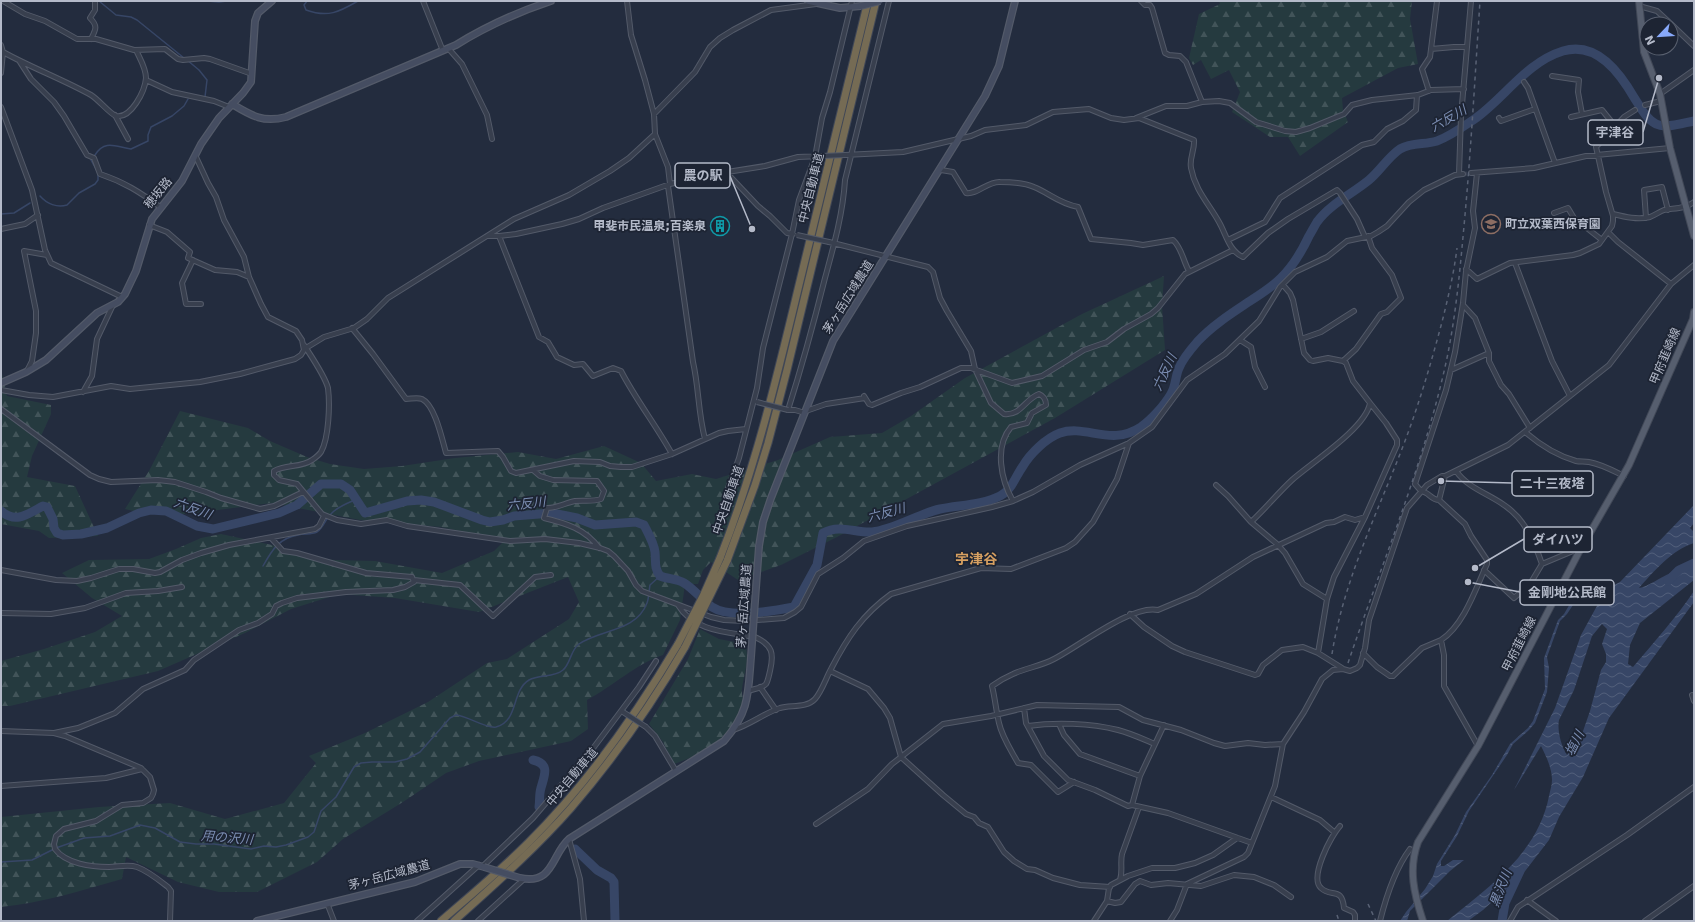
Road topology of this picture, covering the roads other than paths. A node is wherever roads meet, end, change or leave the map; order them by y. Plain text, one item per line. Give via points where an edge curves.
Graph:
1 (3, 1) edge
2 (95, 1) edge
3 (272, 1) edge
4 (423, 1) edge
5 (551, 1) edge
6 (628, 1) edge
7 (808, 1) edge
8 (852, 1) edge
9 (868, 1) edge
10 (876, 1) edge
11 (880, 1) edge
12 (890, 1) edge
13 (1015, 1) edge
14 (1141, 1) edge
15 (1437, 1) edge
16 (1470, 1) edge
17 (818, 4) junction
18 (1639, 4) edge
19 (851, 8) junction
20 (1662, 16) edge
21 (1679, 32) edge
22 (91, 39) junction
23 (1, 45) edge
24 (1694, 46) edge
25 (1467, 47) junction
26 (446, 49) junction
27 (1431, 49) junction
28 (136, 50) junction
29 (3, 52) junction
30 (20, 61) junction
31 (1694, 70) edge
32 (1, 73) edge
33 (252, 74) junction
34 (1552, 76) dead end
35 (146, 80) junction
36 (1524, 82) dead end
37 (1464, 89) junction
38 (1429, 91) junction
39 (1660, 94) junction
40 (1417, 95) junction
41 (1662, 101) junction
42 (1202, 102) junction
43 (1644, 105) dead end
44 (231, 106) junction
45 (1, 107) edge
46 (1535, 109) junction
47 (1635, 110) dead end
48 (654, 114) junction
49 (1582, 114) junction
50 (115, 115) junction
51 (1571, 117) dead end
52 (1135, 118) junction
53 (1499, 118) dead end
54 (1615, 126) junction
55 (655, 134) junction
56 (960, 138) junction
57 (128, 139) dead end
58 (492, 139) dead end
59 (1670, 148) junction
60 (853, 154) junction
61 (1597, 155) junction
62 (196, 157) junction
63 (815, 157) junction
64 (1555, 163) junction
65 (941, 170) junction
66 (726, 172) junction
67 (1471, 173) tunnel mouth
68 (1478, 173) junction
69 (669, 185) junction
70 (1694, 202) edge
71 (160, 207) junction
72 (1686, 207) junction
73 (1668, 210) junction
74 (1554, 213) dead end
75 (1613, 214) junction
76 (38, 215) junction
77 (1646, 218) junction
78 (149, 225) junction
79 (1, 229) edge
80 (1608, 232) junction
81 (792, 234) junction
82 (487, 236) junction
83 (499, 236) junction
84 (1694, 236) edge
85 (1367, 237) junction
86 (1228, 240) junction
87 (1602, 240) junction
88 (832, 243) junction
89 (1233, 250) junction
90 (47, 254) junction
91 (886, 256) junction
92 (193, 260) junction
93 (1514, 263) junction
94 (1694, 265) edge
95 (1466, 269) junction
96 (1189, 271) junction
97 (249, 277) junction
98 (1283, 284) junction
99 (1671, 284) junction
100 (122, 298) junction
101 (201, 304) dead end
102 (113, 305) junction
103 (1463, 305) junction
104 (1354, 311) dead end
105 (1694, 312) edge
106 (352, 328) junction
107 (1301, 339) junction
108 (1240, 340) junction
109 (305, 347) junction
110 (1489, 353) junction
111 (1343, 361) junction
112 (975, 369) junction
113 (1451, 370) junction
114 (26, 372) junction
115 (1, 382) edge
116 (1265, 387) dead end
117 (1, 390) edge
118 (82, 392) junction
119 (1570, 396) junction
120 (755, 401) junction
121 (1370, 403) junction
122 (1, 409) edge
123 (788, 410) junction
124 (805, 412) junction
125 (1530, 428) junction
126 (746, 429) junction
127 (1525, 432) junction
128 (705, 439) junction
129 (1129, 443) junction
130 (672, 454) junction
131 (533, 470) junction
132 (1456, 471) junction
133 (1445, 476) junction
134 (1624, 476) junction
135 (1216, 485) dead end
136 (1421, 491) junction
137 (303, 493) junction
138 (1439, 500) junction
139 (1013, 501) junction
140 (722, 516) dead end
141 (326, 517) junction
142 (1365, 517) junction
143 (1251, 522) junction
144 (271, 538) junction
145 (1277, 544) junction
146 (600, 548) junction
147 (1579, 552) junction
148 (723, 559) junction
149 (1542, 564) junction
150 (1, 570) edge
151 (1484, 570) junction
152 (551, 575) dead end
153 (414, 580) junction
154 (182, 586) dead end
155 (1326, 599) junction
156 (678, 605) junction
157 (1, 613) edge
158 (1130, 614) junction
159 (1441, 640) junction
160 (681, 645) junction
161 (1318, 653) junction
162 (1363, 654) junction
163 (656, 661) dead end
164 (1343, 669) junction
165 (830, 671) junction
166 (760, 687) junction
167 (748, 691) junction
168 (1692, 695) dead end
169 (1694, 701) edge
170 (1024, 708) junction
171 (776, 710) junction
172 (622, 711) junction
173 (998, 714) junction
174 (1059, 724) junction
175 (1164, 725) junction
176 (1028, 726) junction
177 (733, 730) junction
178 (1, 731) edge
179 (54, 733) junction
180 (1155, 744) junction
181 (1283, 744) junction
182 (1478, 746) junction
183 (900, 757) junction
184 (143, 769) junction
185 (676, 772) junction
186 (1140, 776) junction
187 (1074, 782) junction
188 (1, 786) edge
189 (1694, 787) edge
190 (1270, 797) junction
191 (1132, 805) junction
192 (1139, 807) junction
193 (816, 824) dead end
194 (1340, 826) dead end
195 (1334, 832) junction
196 (1237, 838) junction
197 (569, 839) junction
198 (1252, 843) junction
199 (1412, 851) junction
200 (482, 866) junction
201 (522, 878) junction
202 (1120, 880) junction
203 (1187, 884) junction
204 (1694, 886) edge
205 (1110, 887) junction
206 (1290, 897) dead end
207 (1527, 900) junction
208 (1107, 901) junction
209 (327, 903) junction
210 (170, 921) edge
211 (257, 921) edge
212 (334, 921) edge
213 (417, 921) edge
214 (441, 921) edge
215 (454, 921) edge
216 (478, 921) edge
217 (584, 921) edge
218 (1094, 921) edge
219 (1170, 921) edge
220 (1355, 921) edge
221 (1380, 921) edge
222 (1423, 921) edge
223 (1510, 921) edge
224 (1556, 921) edge
225 (1645, 921) edge

1 - 22 street via 77,39
2 - 22 street via 95,10 90,18 97,27
3 - 33 street, 穂坂路 via 258,13 255,21
4 - 26 street
5 - 26 street via 476,32
6 - 48 street via 631,35
7 - 17 street
8 - 19 street
9 - 148 highway, 中央自動車道 via 762,434
10 - 148 highway, 中央自動車道 via 768,443 756,485
11 - 19 street, bridge
12 - 60 street
13 - 56 street, 茅ヶ岳広域農道 via 992,84
14 - 42 street via 1152,8 1165,53 1169,56 1180,56 1186,62
15 - 27 street
16 - 25 street
17 - 19 street
17 - 48 street via 771,10 728,32 710,47 695,72
18 - 20 street
18 - 39 main road via 1644,52
19 - 63 street via 822,118
21 - 24 street
22 - 28 street
23 - 29 street
25 - 27 street
25 - 37 street
26 - 44 street via 286,117 261,119
26 - 58 street via 462,64 484,109
27 - 38 street via 1422,69
28 - 33 street via 165,49 183,60 210,59
28 - 35 street via 144,67
29 - 30 street
29 - 32 street
30 - 50 street via 66,81 94,97
30 - 71 street via 31,79 64,116 87,155 94,158 100,174 119,180
31 - 39 street
33 - 44 street, 穂坂路 via 247,88
34 - 49 street via 1579,80 1578,92
35 - 44 street via 172,92
35 - 50 street via 132,108 124,114
36 - 46 street
37 - 38 street
37 - 85 street via 1461,174 1424,190 1387,226
38 - 40 street
39 - 41 main road
40 - 42 street via 1352,105 1344,114 1296,132 1285,132 1256,122 1230,103
40 - 86 street via 1416,110 1403,121 1387,129 1374,142 1362,145 1298,185 1280,198 1265,222
41 - 43 street
41 - 59 main road
42 - 52 street via 1187,106 1166,106
44 - 62 street, 穂坂路 via 201,144
45 - 76 street via 32,190
46 - 53 street via 1501,121
46 - 64 street
47 - 54 street via 1624,116
48 - 55 street
49 - 51 street
49 - 54 street via 1602,110
50 - 57 street
52 - 56 street via 1111,118 1089,110 1053,112 1026,125 985,130
52 - 86 street via 1194,140 1190,161 1193,174 1206,204
54 - 61 street via 1596,147
55 - 69 street via 668,166
55 - 82 street via 629,158 604,174 569,195 514,219
56 - 60 street via 903,152
56 - 65 street, 茅ヶ岳広域農道
59 - 61 street
59 - 72 main road
60 - 63 street, bridge
60 - 88 street via 845,180 844,203
61 - 64 street
61 - 75 street
62 - 71 street, 穂坂路 via 182,181
62 - 97 street via 216,197 224,220 244,257
63 - 66 street
63 - 81 street via 799,200
64 - 68 street via 1534,168
65 - 91 street, 茅ヶ岳広域農道
65 - 96 street via 953,172 966,192 974,192 993,182 1019,184 1032,186 1062,203 1078,207 1091,239 1143,245 1173,240 1180,248
66 - 69 street
66 - 81 street via 758,206 787,233
67 - 68 street
68 - 95 street via 1475,228
69 - 83 street via 568,223
69 - 128 street
70 - 72 street
71 - 78 street, 穂坂路
72 - 73 street
72 - 84 main road
73 - 77 street
73 - 77 street via 1662,187 1644,190
74 - 87 street via 1568,208 1574,218
75 - 77 street via 1635,219
75 - 80 street
76 - 79 street via 25,224
76 - 90 street
78 - 92 street via 167,232 190,252 188,258
78 - 100 street, 穂坂路 via 136,271
80 - 87 street
80 - 99 street
81 - 88 street, bridge
81 - 120 street via 766,332
82 - 83 street
82 - 106 street via 388,298 366,319
83 - 130 street via 539,337 548,342 557,357 574,365 583,364 593,376 613,368 621,371
85 - 89 street via 1337,190 1268,233 1243,257
85 - 98 street via 1347,241 1327,257 1295,272
85 - 111 street via 1392,275 1401,298 1387,312 1381,314 1356,349
86 - 89 street
87 - 93 street via 1594,248 1580,253
88 - 91 street
88 - 123 street via 804,359
89 - 96 street
90 - 100 street via 56,267
90 - 114 street via 24,251 35,302 36,333 32,361
91 - 112 street via 923,265 933,272 940,298 971,352
91 - 124 street, 茅ヶ岳広域農道 via 833,341
92 - 97 street via 215,270 237,272
92 - 101 street via 182,283 186,304
93 - 95 street via 1478,280
93 - 119 street via 1552,361
94 - 99 street
95 - 103 street
96 - 112 street via 1151,314 1106,342 1084,350 1042,376 1012,383
97 - 109 street via 268,316 296,331
98 - 107 street via 1293,300
98 - 108 street via 1262,318
99 - 119 street via 1615,359
100 - 102 street, 穂坂路
102 - 114 street, 穂坂路 via 97,313 55,353
102 - 118 street via 97,340 92,376
103 - 110 street via 1475,318
103 - 113 street
104 - 107 street via 1321,332
105 - 134 main road, 甲府韮崎線
106 - 109 street via 324,336
106 - 131 street via 406,400 418,398 428,405 440,430 446,453 498,451 511,471
107 - 111 street via 1304,353 1310,360 1328,358
108 - 116 street via 1251,347 1255,367
108 - 129 street via 1225,354 1187,380 1152,427
109 - 118 street via 301,355 295,359 240,374 200,382 130,389 111,386
109 - 137 street via 328,388 324,444 320,454 311,461 274,471 279,480 297,484
110 - 113 street
110 - 125 street via 1489,361 1501,385
111 - 121 street
112 - 124 street via 961,368 872,405 865,397 826,404
112 - 139 street via 991,403 1004,414 1018,412 1033,396 1039,394 1046,400 1046,405 1032,413 1027,423 1011,427 1003,439 1001,452 1005,486
113 - 136 street via 1415,484
114 - 115 street, 穂坂路
117 - 118 street via 53,397
119 - 125 street
120 - 123 street, bridge
120 - 126 street
121 - 142 street via 1397,440 1397,445
121 - 143 street via 1352,430 1293,479
122 - 137 street via 99,479 111,482 175,482 260,509 274,506
123 - 124 street
124 - 167 street, 茅ヶ岳広域農道, bridge via 766,514 759,546
125 - 127 street
126 - 128 street via 728,430
126 - 140 street
127 - 132 street via 1508,445
127 - 134 street via 1552,450 1578,462 1603,466
128 - 130 street
129 - 139 street via 1080,465
129 - 165 street via 1116,479 1093,522 1075,542 1066,548 1011,569 981,568 891,594 854,628
130 - 131 street via 632,467 574,460
131 - 146 street via 540,476 553,480 597,480 604,491 601,499 547,508 544,518 580,530
132 - 133 street
132 - 149 street via 1473,487 1503,504 1519,518 1534,543
133 - 136 street via 1433,481
133 - 138 street
134 - 147 main road, 甲府韮崎線
135 - 143 street
136 - 138 street
136 - 162 street via 1407,508 1404,516 1369,620
137 - 141 street
138 - 151 street via 1465,524 1487,560
139 - 156 street via 907,526 864,541 818,574 801,607 784,618 724,620
141 - 144 street via 315,529
141 - 146 street via 361,524 387,520 407,526 510,541 545,539
142 - 145 street via 1355,520 1345,516
142 - 155 street
143 - 145 street
144 - 150 street via 200,553 155,573 119,569 77,581 56,580
144 - 153 street via 283,551 366,573 403,576
145 - 155 street via 1303,584
145 - 158 street via 1196,594 1158,610
146 - 156 street via 608,551 628,571 636,585 646,592
147 - 149 street via 1573,551
147 - 182 main road, 甲府韮崎線
148 - 160 highway, 中央自動車道, bridge
149 - 151 street via 1530,584 1514,598
151 - 159 street via 1462,617
152 - 153 street via 535,577 493,616 460,585
153 - 179 street via 413,584 393,590 346,592 298,598 282,603 276,606 272,614 239,630 194,660 184,670 143,689 114,713 78,728
154 - 157 street via 126,593 85,608 51,614
155 - 161 street
156 - 166 street via 686,615 702,626 756,637 764,642 772,652 773,658 767,683
158 - 161 street via 1172,646 1255,675 1282,650 1303,646
158 - 173 street via 1066,653 1015,673 992,686
159 - 162 street via 1422,648 1393,676 1377,667
159 - 182 street via 1444,655 1444,686
160 - 214 highway, 中央自動車道 via 620,734 565,803 514,856
160 - 215 highway, 中央自動車道 via 638,722 575,803 534,846
161 - 164 street
162 - 164 street via 1357,668 1350,671
163 - 172 street
164 - 181 street via 1333,670 1322,679
165 - 171 street via 811,702
165 - 183 street via 862,685 875,696 890,718
166 - 167 street
166 - 171 street
167 - 177 street, 茅ヶ岳広域農道 via 743,713
168 - 169 street
170 - 173 street
170 - 175 street via 1042,704 1119,707 1142,720
170 - 176 street
171 - 177 street
172 - 185 street, bridge via 655,736
172 - 200 street via 533,818
173 - 183 street via 943,724
173 - 187 street via 1006,742 1018,763 1031,765 1058,792
174 - 176 street
174 - 180 street via 1120,730
174 - 186 street via 1064,735 1080,754
175 - 180 street
175 - 181 street via 1225,746 1248,743
176 - 187 street via 1044,756 1068,780
177 - 185 street, 茅ヶ岳広域農道 via 716,747
178 - 179 street
179 - 184 street via 77,740
180 - 186 street
181 - 190 street
182 - 199 main road, 甲府韮崎線
183 - 193 street via 868,789
183 - 205 street via 966,814 988,827 1004,852 1014,862 1053,878 1080,885
184 - 188 street via 106,778
184 - 210 street via 150,778 154,790 154,794 147,801 139,805 122,805 96,821 64,829 56,836 54,844 58,853 68,860 110,867 132,866 142,869 168,886 171,890
185 - 197 street, 茅ヶ岳広域農道
186 - 191 street
187 - 191 street via 1128,806
189 - 207 street via 1627,835
190 - 195 street via 1320,820
190 - 198 street
191 - 192 street
192 - 196 street via 1168,813
192 - 202 street via 1122,854
194 - 195 street
195 - 220 street via 1319,867 1319,884 1323,890 1340,895 1344,908 1353,912
196 - 198 street
196 - 202 street via 1213,855 1195,863 1175,868 1152,868
197 - 201 street, 茅ヶ岳広域農道 via 560,848 550,870 538,877
197 - 217 street via 580,879
198 - 203 street via 1244,857
199 - 221 street via 1403,858 1384,904
199 - 222 main road, 甲府韮崎線 via 1413,884
200 - 201 street, 茅ヶ岳広域農道, bridge
200 - 209 street, 茅ヶ岳広域農道 via 460,864 415,882
200 - 213 street
201 - 216 street
202 - 205 street
203 - 206 street via 1201,886 1234,875 1254,876 1274,885
203 - 208 street via 1150,885 1140,881 1121,902
203 - 219 street
204 - 225 street
205 - 208 street
207 - 223 street via 1518,907
207 - 224 street
208 - 218 street
209 - 211 street, 茅ヶ岳広域農道
209 - 212 street

